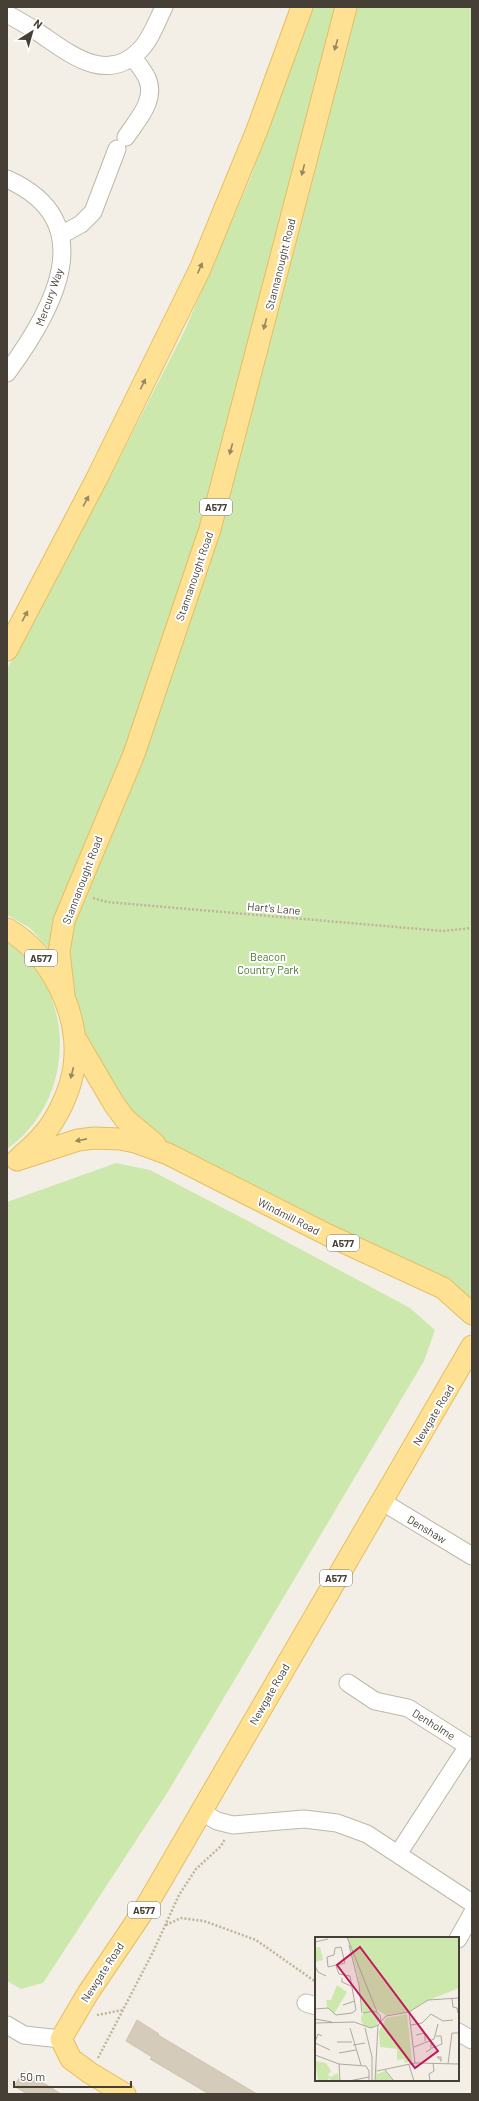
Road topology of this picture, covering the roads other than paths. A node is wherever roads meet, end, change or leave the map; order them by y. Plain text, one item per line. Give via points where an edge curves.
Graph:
1 (164, 7) edge
2 (302, 7) edge
3 (346, 7) edge
4 (7, 14) edge
5 (133, 56) junction
6 (7, 179) edge
7 (61, 235) junction
8 (7, 373) edge
9 (7, 650) edge
10 (7, 929) edge
11 (64, 996) junction
12 (73, 1034) junction
13 (168, 1154) junction
14 (12, 1162) edge
15 (472, 1314) edge
16 (472, 1346) edge
17 (381, 1501) junction
18 (472, 1556) edge
19 (357, 1683) dead end
20 (470, 1747) edge
21 (201, 1811) junction
22 (398, 1854) junction
23 (472, 1903) edge
24 (472, 1914) edge
25 (459, 1937) edge
26 (7, 2025) edge
27 (459, 2033) edge
28 (61, 2039) junction
29 (472, 2040) edge
30 (126, 2094) edge

1 - 5 street via 147,42
9 -> 2 main road via 96,480 200,269 257,130
3 -> 11 main road, Stannanought Road / A577 via 210,529 134,754 64,921 59,952
4 - 5 street via 39,32 71,55 91,64 112,64
5 - 7 street via 147,78 150,97 121,143 93,212 81,224
6 - 7 street, Mercury Way via 23,186 43,202 57,222
7 - 8 street, Mercury Way via 60,267 47,309 31,340
10 - 11 main road, A577 via 32,948 48,965
11 - 12 main road, A577
12 - 13 main road, Windmill Road / A577 via 125,1119
12 -> 14 main road, A577 via 74,1066 58,1112 42,1136
13 -> 14 main road, Windmill Road / A577 via 134,1142 107,1137 78,1140
13 - 15 main road, Windmill Road / A577 via 328,1235 443,1288
16 - 17 main road, Newgate Road / A577
17 - 18 street, Denshaw
17 - 21 main road, Newgate Road / A577
19 - 20 street, Denholme via 375,1701 408,1708
20 - 22 street, Denholme
21 - 22 street via 217,1821 233,1825 304,1819 337,1823 367,1834
21 - 28 main road, Newgate Road / A577 via 144,1910
22 - 23 street
24 - 25 street
26 - 28 street via 24,2035
27 - 29 street
28 - 30 main road via 71,2059

